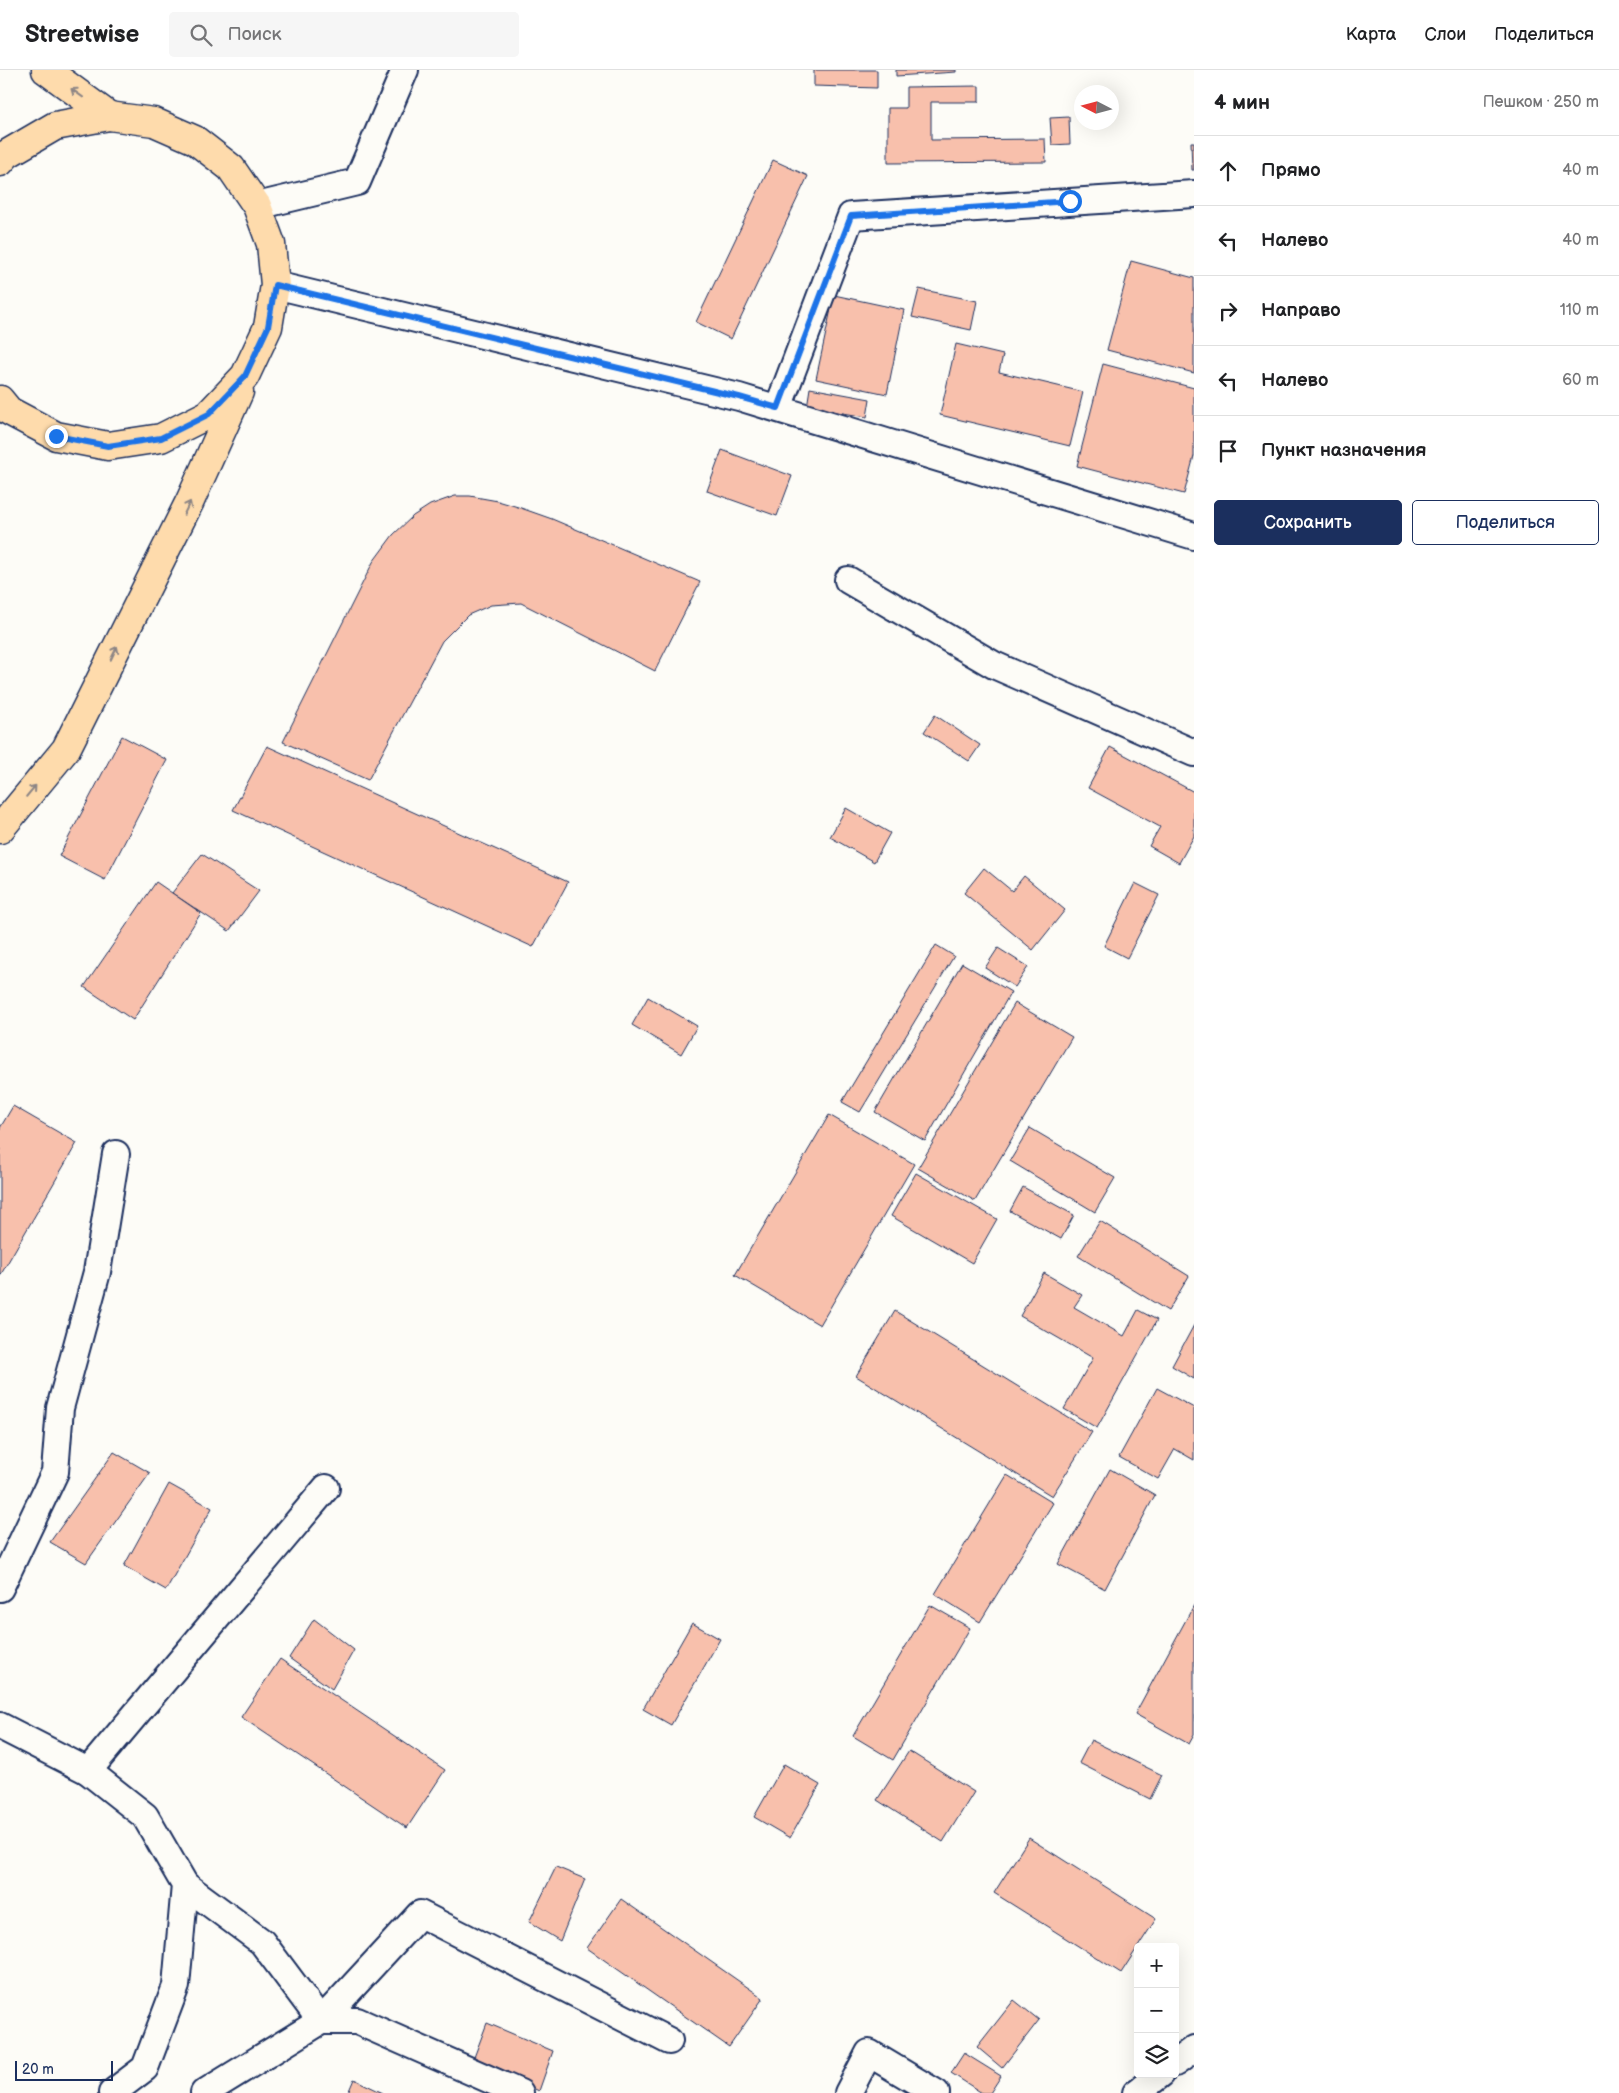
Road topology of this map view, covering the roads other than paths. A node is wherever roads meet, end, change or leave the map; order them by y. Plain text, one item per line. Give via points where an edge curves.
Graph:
1 (46, 70) edge
2 (405, 70) edge
3 (109, 116) junction
4 (0, 162) edge
5 (1194, 194) edge
6 (257, 206) junction
7 (275, 285) junction
8 (268, 327) junction
9 (0, 400) edge
10 (778, 408) junction
11 (1194, 536) edge
12 (848, 580) dead end
13 (1194, 753) edge
14 (0, 829) edge
15 (116, 1154) dead end
16 (326, 1488) dead end
17 (0, 1588) edge
18 (0, 1726) edge
19 (88, 1771) junction
20 (185, 1885) junction
21 (321, 2021) junction
22 (669, 2040) dead end
23 (1194, 2049) edge
24 (1179, 2060) edge
25 (1156, 2078) edge
26 (112, 2093) edge
27 (204, 2093) edge
28 (520, 2093) edge
29 (848, 2093) edge
30 (936, 2093) edge
31 (1136, 2093) edge

3 -> 1 main road
2 - 6 street via 357,182
3 - 4 main road via 55,126 7,154
3 - 6 main road via 154,122 195,140 231,168
5 - 10 street via 851,216
6 - 7 main road via 271,244
7 - 8 main road
7 - 10 street
8 - 9 main road via 245,376 209,414 161,438 108,446 56,436 9,411
14 -> 8 main road via 66,749 190,501
10 - 11 street
12 - 13 street via 994,665
15 - 17 street via 96,1272 60,1408 55,1472
16 - 19 street
18 - 19 street
19 - 20 street via 145,1816
20 - 21 street via 262,1942
20 - 26 street via 176,1986 145,2068
21 - 22 street via 420,1914
21 - 27 street
21 - 28 street via 357,2021
23 - 24 street
25 - 31 street
29 - 30 street via 869,2053

